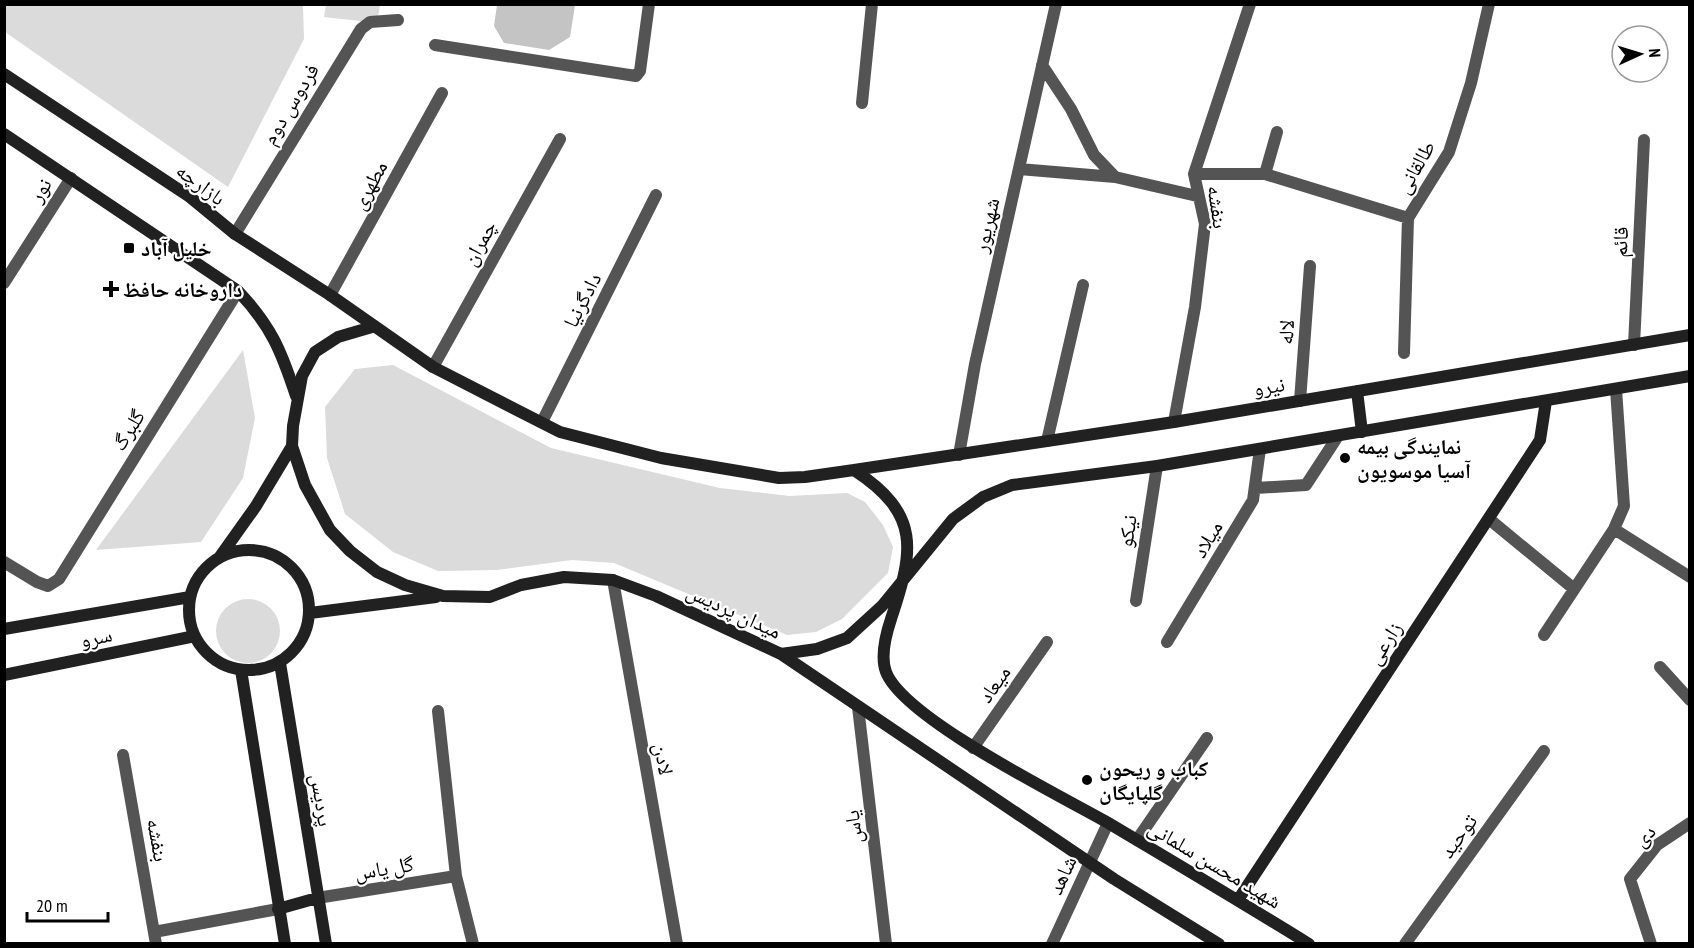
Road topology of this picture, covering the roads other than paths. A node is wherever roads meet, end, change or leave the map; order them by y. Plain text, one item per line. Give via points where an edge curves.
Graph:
1 (649, 4) edge
2 (872, 4) edge
3 (1056, 4) edge
4 (1250, 4) edge
5 (1489, 4) edge
6 (398, 20) dead end
7 (435, 45) dead end
8 (1042, 65) junction
9 (4, 74) edge
10 (442, 93) dead end
11 (862, 104) dead end
12 (1277, 132) dead end
13 (4, 134) edge
14 (560, 139) dead end
15 (1644, 140) dead end
16 (1018, 169) junction
17 (1194, 174) junction
18 (1265, 174) junction
19 (1115, 177) junction
20 (71, 178) junction
21 (656, 195) dead end
22 (1197, 196) junction
23 (1408, 218) junction
24 (235, 234) junction
25 (1310, 266) dead end
26 (4, 284) edge
27 (1083, 285) dead end
28 (238, 291) junction
29 (330, 296) junction
30 (372, 327) junction
31 (1689, 335) edge
32 (1634, 345) junction
33 (1404, 353) dead end
34 (433, 367) junction
35 (1689, 376) edge
36 (1617, 389) junction
37 (1357, 391) junction
38 (296, 396) junction
39 (1300, 401) junction
40 (1546, 401) junction
41 (542, 422) junction
42 (1174, 422) junction
43 (1362, 432) junction
44 (1338, 436) junction
45 (1047, 441) junction
46 (292, 446) junction
47 (1260, 449) junction
48 (959, 454) junction
49 (1157, 466) junction
50 (854, 470) junction
51 (1256, 488) junction
52 (1489, 519) junction
53 (1614, 529) junction
54 (218, 559) junction
55 (4, 562) edge
56 (905, 578) junction
57 (1689, 578) edge
58 (613, 580) junction
59 (1573, 588) junction
60 (190, 597) junction
61 (442, 597) junction
62 (1136, 601) dead end
63 (310, 613) junction
64 (4, 629) edge
65 (1544, 635) dead end
66 (195, 636) junction
67 (1047, 642) dead end
68 (1167, 642) dead end
69 (781, 654) junction
70 (280, 663) junction
71 (1660, 667) dead end
72 (241, 670) junction
73 (4, 675) edge
74 (1689, 700) edge
75 (858, 707) junction
76 (438, 711) dead end
77 (1207, 738) dead end
78 (973, 748) junction
79 (1544, 751) dead end
80 (123, 755) dead end
81 (1108, 823) junction
82 (1689, 823) edge
83 (1137, 840) junction
84 (1089, 863) junction
85 (456, 876) junction
86 (317, 898) junction
87 (1238, 900) junction
88 (278, 909) junction
89 (155, 938) edge
90 (285, 944) edge
91 (326, 944) edge
92 (473, 944) edge
93 (677, 944) edge
94 (886, 944) edge
95 (1052, 944) edge
96 (1219, 944) edge
97 (1309, 944) edge
98 (1405, 944) edge
99 (1651, 944) edge

1 - 7 street via 640,71 636,76
2 - 11 street
3 - 8 street, شهریور
4 - 17 street, بنفشه
5 - 23 street, طالقانی via 1471,83 1449,152
6 - 24 street, فردوس دوم via 370,22 361,29
8 - 16 street, شهریور
8 - 19 street via 1071,109 1094,155
9 - 24 main road, بازارچه via 190,198
10 - 29 street, مطهری
12 - 18 street
13 - 20 main road
14 - 34 street, چمران
15 - 32 street, قائم
16 - 19 street
16 - 48 street, شهریور
17 - 18 street
17 - 22 street, بنفشه
18 - 23 street
19 - 22 street
20 - 26 street, نور
20 - 28 main road
21 - 41 street, دادگرنیا
22 - 42 street, بنفشه via 1205,224 1196,308
23 - 33 street, طالقانی
24 - 29 main road, بازارچه
25 - 39 street, لاله
27 - 45 street
28 - 38 main road via 261,316 281,351
28 - 55 street, گلبرگ via 59,579 48,586
29 - 30 main road, بازارچه
30 - 34 main road
30 - 38 main road, میدان پردیس via 338,337 315,352
31 - 32 main road, نیرو
32 - 37 main road, نیرو
34 - 41 main road
35 - 36 main road
36 - 40 main road
36 - 53 street via 1624,506
37 - 39 main road, نیرو
37 - 43 main road
38 - 46 main road, میدان پردیس
39 - 42 main road, نیرو
40 - 43 main road
40 - 52 main road, زارعی via 1540,440
41 - 50 main road via 567,435 661,458 755,474 805,477
42 - 45 main road, نیرو
43 - 44 main road
44 - 47 main road
44 - 51 street via 1306,484
45 - 48 main road, نیرو
46 - 54 main road
46 - 61 main road, میدان پردیس via 310,494 330,530 350,551 377,572
47 - 49 main road
47 - 51 street, میلاد
48 - 50 main road, نیرو
49 - 56 main road via 1034,481 983,497 953,519
49 - 62 street, نیکو
50 - 56 main road via 877,485 897,508 908,538
51 - 68 street, میلاد via 1253,500
52 - 59 street
52 - 87 main road, زارعی
53 - 57 street
53 - 59 street
54 - 60 main road via 198,578
54 - 63 main road via 247,549 267,552 285,561 299,575
56 - 69 main road, میدان پردیس via 847,638 817,649
56 - 78 main road, شهید محسن سلمانی via 884,639 886,672 901,692
58 - 61 main road, میدان پردیس via 564,577 521,585 490,597
58 - 69 main road, میدان پردیس
58 - 93 street, لادن
59 - 65 street
60 - 64 main road, سرو
60 - 66 main road via 189,617
61 - 63 main road
63 - 70 main road via 300,641
66 - 72 main road via 214,658
66 - 73 main road, سرو
67 - 78 street, میعاد
69 - 75 main road
70 - 72 main road
70 - 86 main road, پردیس
71 - 74 street
72 - 88 main road
75 - 84 main road
75 - 94 street, یاس
76 - 85 street
77 - 83 street
78 - 81 main road, شهید محسن سلمانی
79 - 98 street, توحید
80 - 89 street, بنفشه
81 - 83 main road, شهید محسن سلمانی
81 - 84 street, شاهد
82 - 99 street, دی via 1657,845 1630,879
83 - 87 main road, شهید محسن سلمانی
84 - 95 street, شاهد
84 - 96 main road
85 - 86 street, گل یاس
85 - 92 street
86 - 88 main road
86 - 91 main road, پردیس
87 - 97 main road, شهید محسن سلمانی
88 - 89 street, بنفشه
88 - 90 main road

